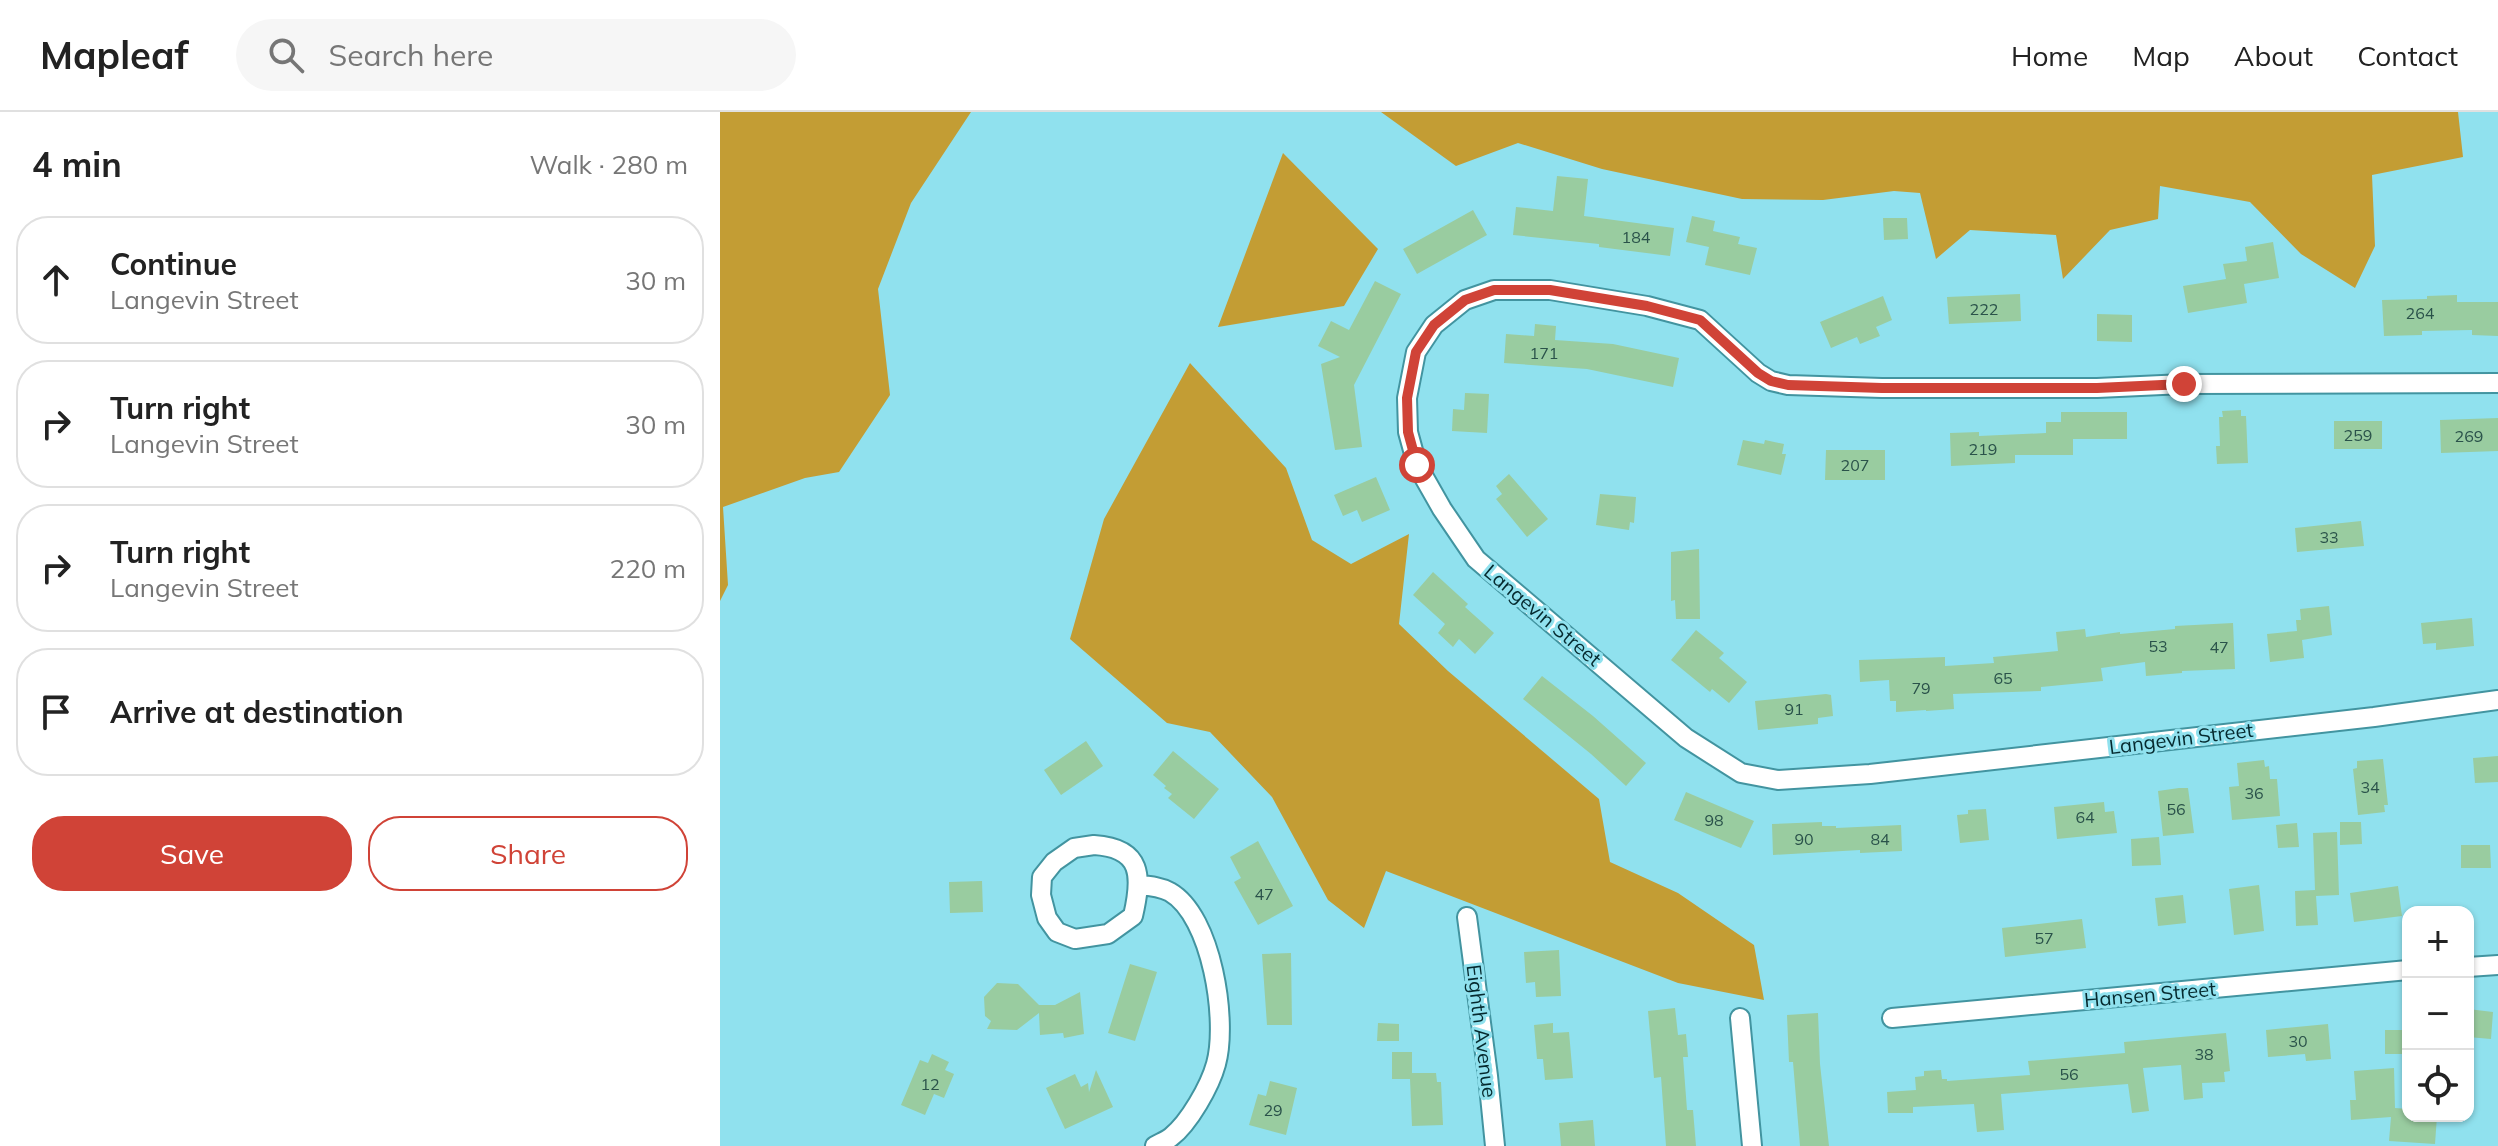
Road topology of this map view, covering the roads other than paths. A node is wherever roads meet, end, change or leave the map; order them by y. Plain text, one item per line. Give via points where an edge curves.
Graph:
1 (2498, 383) edge
2 (2498, 700) edge
3 (1140, 885) junction
4 (1467, 917) dead end
5 (2498, 965) edge
6 (2474, 967) edge
7 (2402, 971) edge
8 (1740, 1018) dead end
9 (1892, 1018) dead end
10 (1155, 1146) edge
11 (1495, 1146) edge
12 (1752, 1146) edge

1 - 2 street, Langevin Street via 1788,385 1758,373 1700,320 1550,290 1494,290 1465,300 1434,325 1416,352 1407,398 1408,432 1417,465 1476,559 1686,738 1741,773 1778,780 1845,777
3 - 3 street via 1133,861 1123,851 1094,845 1074,848 1054,862 1042,877 1041,895 1057,932 1075,939 1108,934 1133,916
3 - 10 street via 1172,893 1195,916 1212,960 1219,1021 1216,1064 1194,1111 1172,1137
4 - 11 street, Eighth Avenue
5 - 6 street
7 - 9 street, Hansen Street
8 - 12 street

